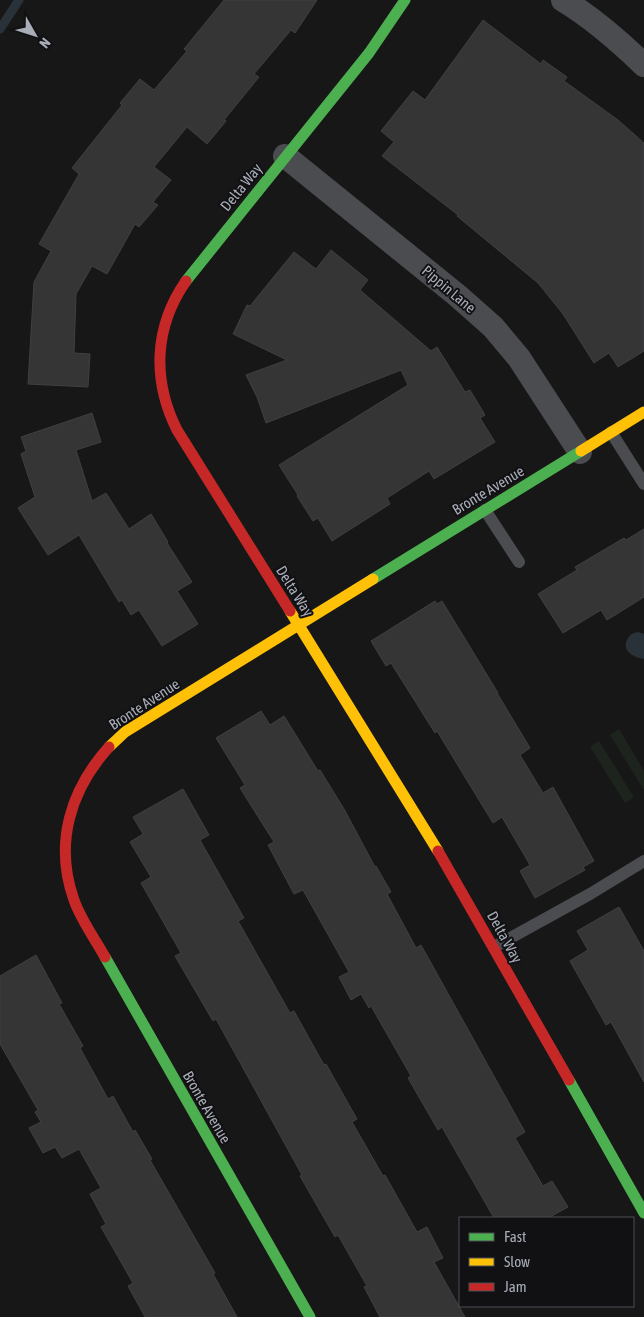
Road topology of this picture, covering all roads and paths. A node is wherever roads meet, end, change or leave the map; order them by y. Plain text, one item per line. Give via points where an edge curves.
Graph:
1 (405, 0) edge
2 (563, 0) edge
3 (644, 65) edge
4 (285, 156) junction
5 (644, 412) edge
6 (612, 432) junction
7 (580, 452) junction
8 (644, 484) edge
9 (485, 510) junction
10 (519, 562) dead end
11 (298, 624) junction
12 (644, 860) edge
13 (494, 948) junction
14 (644, 1213) edge
15 (310, 1317) edge

1 - 4 street, Delta Way via 369,52
2 - 3 street via 596,22
4 - 7 street, Pippin Lane via 493,327 524,365
4 - 11 street, Delta Way via 180,290 163,329 158,365 166,407 177,430
5 - 6 street, Bronte Avenue
6 - 7 street, Bronte Avenue
6 - 8 lane
7 - 9 street, Bronte Avenue
9 - 10 lane
9 - 11 street, Bronte Avenue
11 - 13 street, Delta Way via 417,815
11 - 15 street, Bronte Avenue via 109,745 82,782 66,830 65,852 73,897 84,920
12 - 13 lane
13 - 14 street, Delta Way

